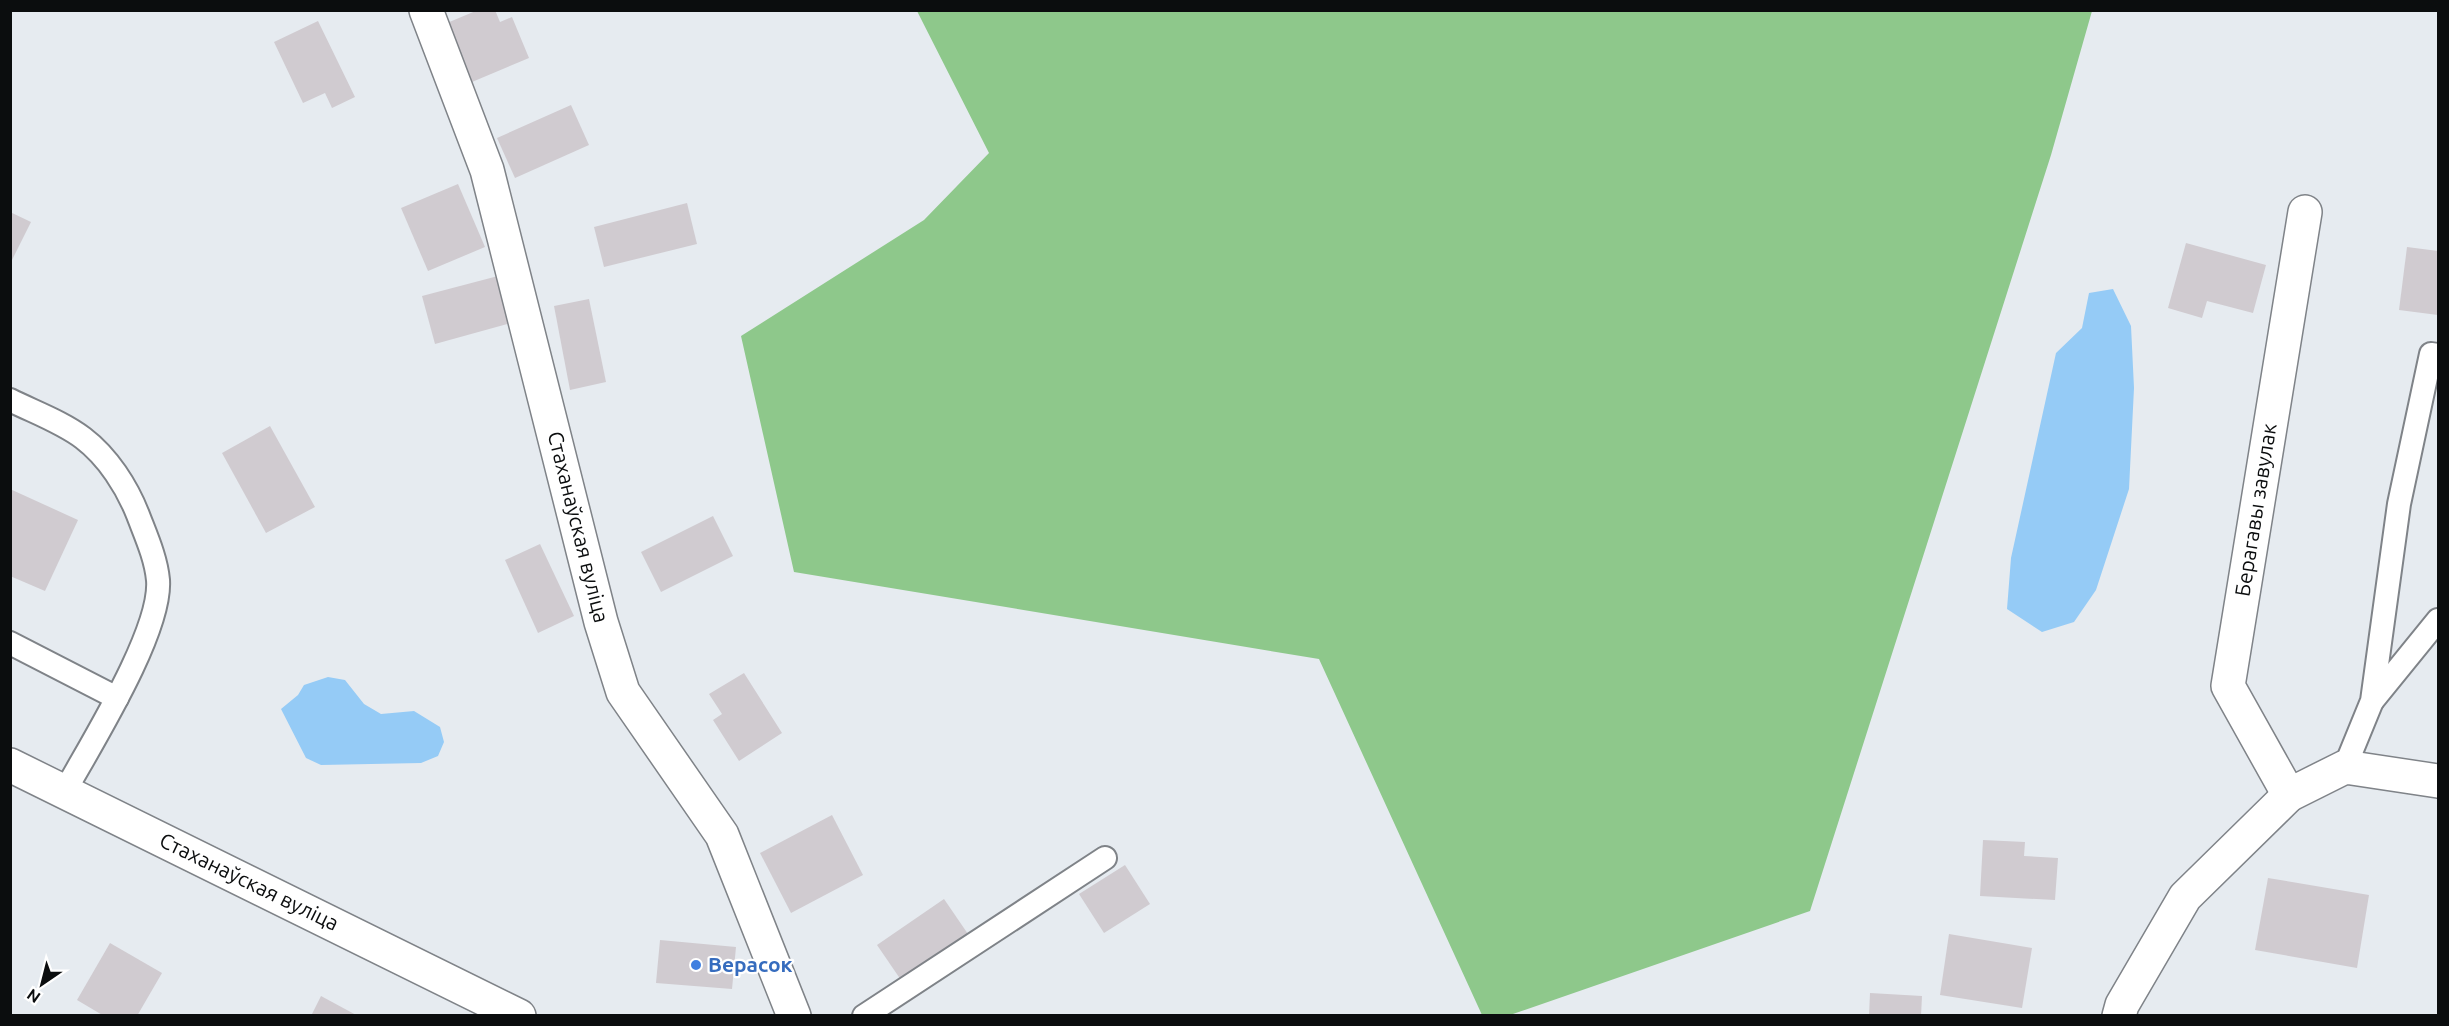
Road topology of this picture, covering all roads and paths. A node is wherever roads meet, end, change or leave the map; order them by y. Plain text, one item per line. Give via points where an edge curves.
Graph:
1 (426, 10) edge
2 (2305, 212) dead end
3 (2439, 355) edge
4 (10, 400) edge
5 (2439, 620) edge
6 (10, 643) edge
7 (117, 698) junction
8 (2372, 701) junction
9 (10, 765) edge
10 (2345, 767) junction
11 (2439, 781) edge
12 (65, 791) junction
13 (2289, 795) junction
14 (1105, 858) dead end
15 (519, 1016) edge
16 (794, 1016) edge
17 (864, 1016) edge
18 (2119, 1016) edge

1 - 16 street, Стаханаўская вуліца via 487,170 601,622 623,692 722,835
2 - 13 street, Берагавы завулак via 2228,686
3 - 8 lane via 2431,354 2399,504
4 - 7 lane via 83,438 114,470 150,547 158,581 155,612
5 - 8 lane
6 - 7 lane
7 - 12 lane
8 - 10 lane
9 - 12 street, Стаханаўская вуліца
10 - 11 street
10 - 13 street
12 - 15 street, Стаханаўская вуліца
13 - 18 street via 2184,897
14 - 17 lane

